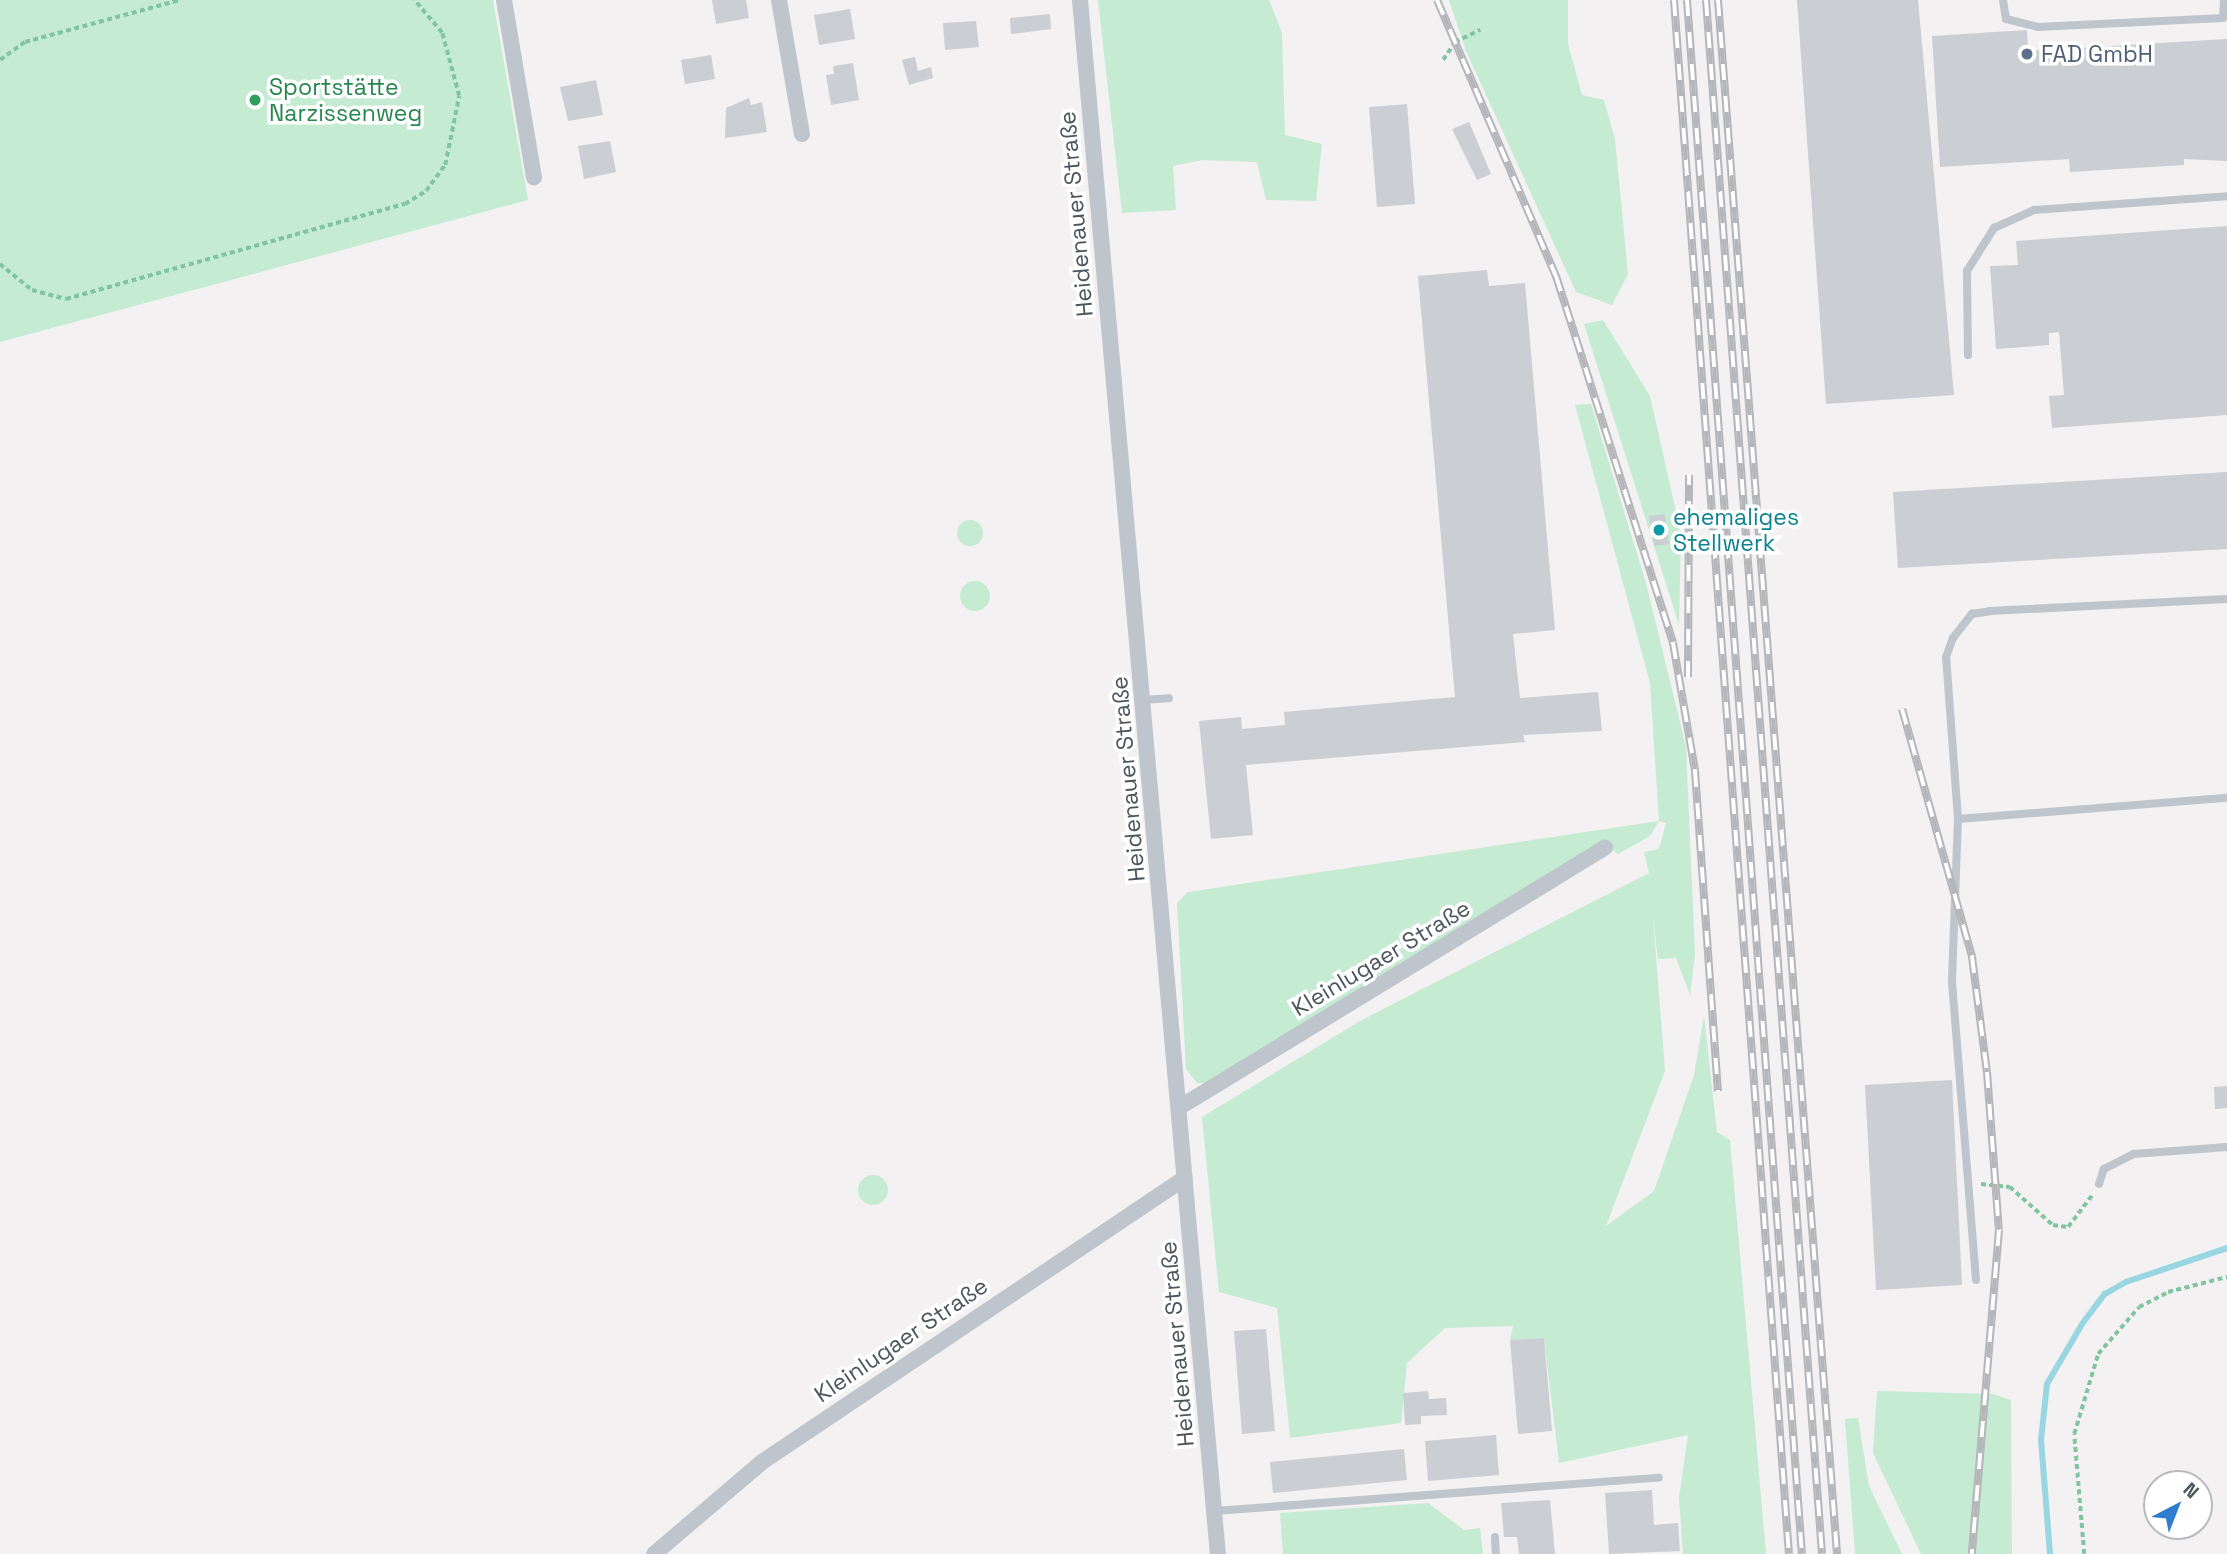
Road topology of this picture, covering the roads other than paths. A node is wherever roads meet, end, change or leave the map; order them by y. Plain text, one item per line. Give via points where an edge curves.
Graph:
1 (504, 0) edge
2 (779, 0) edge
3 (1080, 0) edge
4 (2003, 0) edge
5 (2224, 0) edge
6 (2225, 18) edge
7 (802, 134) dead end
8 (534, 177) dead end
9 (2227, 196) edge
10 (1968, 355) dead end
11 (2227, 599) edge
12 (1169, 698) dead end
13 (1143, 699) junction
14 (2227, 798) edge
15 (1958, 819) junction
16 (1605, 848) dead end
17 (1180, 1107) junction
18 (2227, 1147) edge
19 (1185, 1178) junction
20 (2099, 1184) road end
21 (1976, 1280) dead end
22 (1659, 1478) dead end
23 (1215, 1511) junction
24 (1495, 1537) dead end
25 (654, 1554) edge
26 (1218, 1554) edge
27 (1496, 1554) edge

1 - 8 street
2 - 7 street
3 - 13 street, Heidenauer Straße
4 - 6 lane via 2006,19 2038,27
5 - 6 lane
9 - 10 lane via 2034,210 1994,228 1967,271
11 - 15 lane via 1990,611 1959,625 1946,657
12 - 13 lane
13 - 17 street, Heidenauer Straße
14 - 15 lane
15 - 21 lane via 1952,981
16 - 17 street, Kleinlugaer Straße
17 - 19 street, Heidenauer Straße
18 - 20 lane via 2134,1154 2110,1164
19 - 23 street, Heidenauer Straße
19 - 25 street, Kleinlugaer Straße via 762,1462
22 - 23 lane
23 - 26 street, Heidenauer Straße
24 - 27 lane

